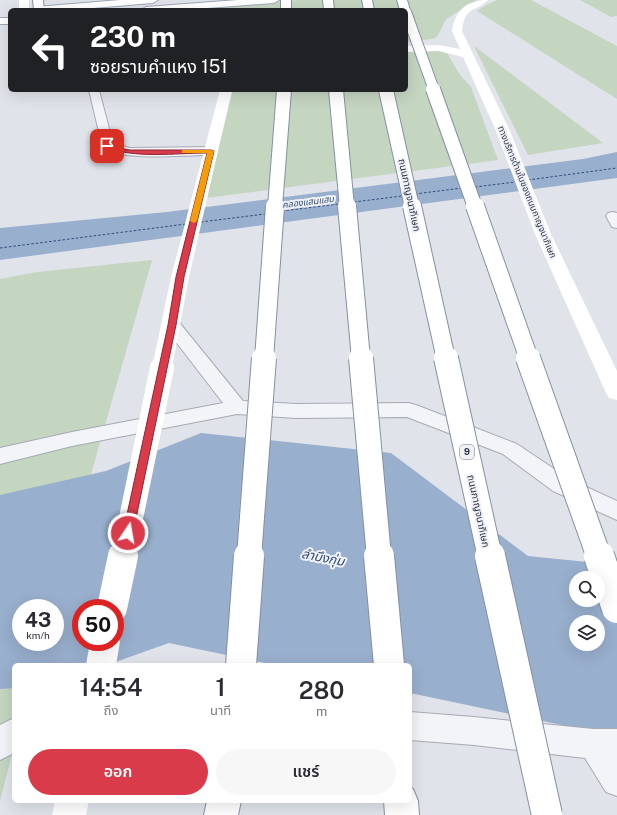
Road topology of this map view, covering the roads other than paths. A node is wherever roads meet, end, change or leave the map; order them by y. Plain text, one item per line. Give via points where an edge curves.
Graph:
1 (153, 0) edge
2 (274, 0) edge
3 (483, 0) edge
4 (62, 8) edge
5 (172, 8) edge
6 (408, 17) edge
7 (457, 31) junction
8 (408, 46) edge
9 (408, 49) edge
10 (466, 54) junction
11 (94, 92) edge
12 (225, 92) edge
13 (284, 92) edge
14 (336, 92) edge
15 (386, 92) edge
16 (209, 157) junction
17 (172, 325) junction
18 (617, 393) edge
19 (237, 407) junction
20 (0, 456) edge
21 (617, 511) edge
22 (114, 599) edge
23 (617, 608) edge
24 (103, 651) edge
25 (101, 663) edge
26 (242, 663) edge
27 (389, 663) edge
28 (412, 726) edge
29 (12, 734) edge
30 (605, 744) edge
31 (0, 745) edge
32 (617, 781) edge
33 (72, 803) edge
34 (224, 803) edge
35 (232, 803) edge
36 (401, 803) edge
37 (69, 815) edge
38 (221, 815) edge
39 (232, 815) edge
40 (402, 815) edge
41 (547, 815) edge

1 - 4 main road
2 - 5 main road
3 - 7 main road via 459,16
6 - 23 main road, bridge
7 - 8 main road via 444,42
7 - 10 main road, ทางบริการด้านในของถนนกาญจนาภิเษก
9 - 10 main road via 439,48
10 - 18 main road, ทางบริการด้านในของถนนกาญจนาภิเษก via 503,131 543,234
11 - 16 street via 107,146 130,152
12 - 16 main road
13 - 26 main road, bridge
14 - 27 main road, bridge
15 - 41 main road, ถนนกาญจนาภิเษก / 9, bridge
16 - 17 main road via 180,277
17 - 19 street
17 - 22 main road, bridge
19 - 20 street via 72,438
19 - 21 street via 296,411 409,410 510,449 561,485
24 - 25 main road
28 - 30 street
29 - 31 street
30 - 32 street
33 - 37 main road
34 - 38 main road
35 - 39 main road
36 - 40 main road

